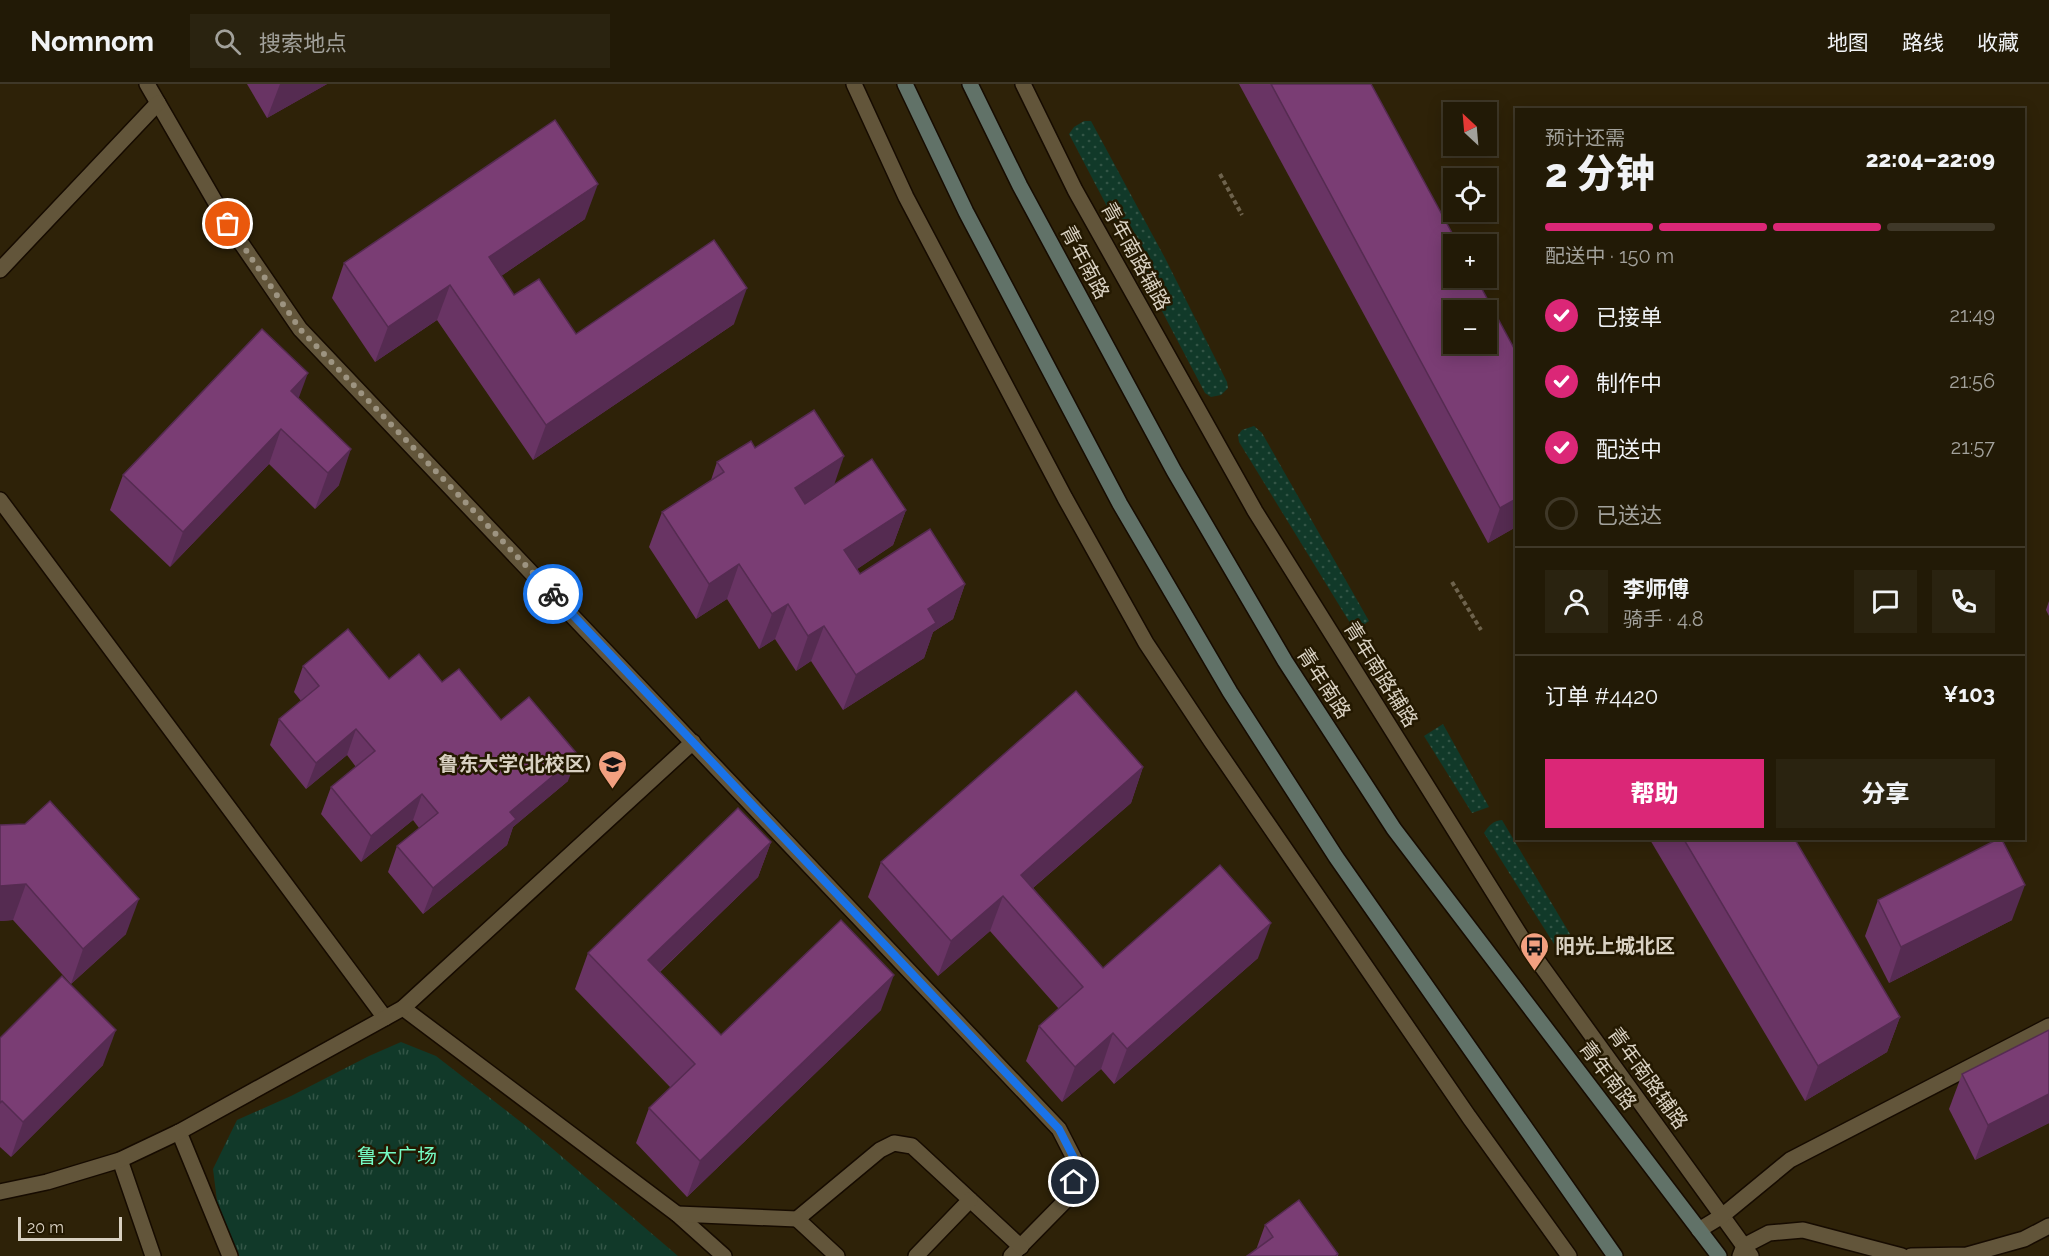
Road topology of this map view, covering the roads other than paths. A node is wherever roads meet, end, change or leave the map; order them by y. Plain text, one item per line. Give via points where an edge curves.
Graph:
1 (147, 84) edge
2 (854, 84) edge
3 (905, 84) edge
4 (970, 84) edge
5 (1023, 84) edge
6 (158, 103) junction
7 (0, 270) edge
8 (0, 500) edge
9 (693, 742) junction
10 (403, 1008) junction
11 (385, 1018) junction
12 (2049, 1026) edge
13 (179, 1132) junction
14 (120, 1160) junction
15 (0, 1192) edge
16 (970, 1200) junction
17 (677, 1214) junction
18 (1722, 1216) junction
19 (797, 1219) junction
20 (2049, 1226) edge
21 (1699, 1230) junction
22 (1016, 1251) edge
23 (1745, 1253) edge
24 (153, 1256) edge
25 (230, 1256) edge
26 (724, 1256) edge
27 (837, 1256) edge
28 (916, 1256) edge
29 (1569, 1256) edge
30 (1615, 1256) edge
31 (1719, 1256) edge
32 (1902, 1256) edge
33 (1911, 1256) edge

1 - 6 lane
2 - 29 lane via 912,207 1065,498 1146,642 1469,1117
3 - 30 main road via 966,212 1120,504 1230,692 1336,857
4 - 21 main road, 青年南路 via 1020,186 1174,471 1285,661 1394,829
5 - 18 lane, 青年南路辅路 via 1075,190 1255,511 1527,946
6 - 7 lane
6 - 9 lane via 228,224 300,329
8 - 11 lane
9 - 10 lane
9 - 22 lane via 1059,1129 1078,1166 1069,1197
10 - 11 lane
10 - 17 lane
11 - 13 lane
12 - 18 lane via 1790,1160
13 - 14 lane
13 - 25 lane
14 - 15 lane
14 - 24 lane
16 - 19 lane via 912,1146 894,1143 880,1150
16 - 22 lane
16 - 28 lane
17 - 19 lane
17 - 26 lane
18 - 21 lane
18 - 23 lane, 青年南路辅路
19 - 27 lane
20 - 33 lane via 2024,1239 1967,1255
21 - 31 main road, 青年南路
23 - 32 lane via 1769,1233 1803,1230

